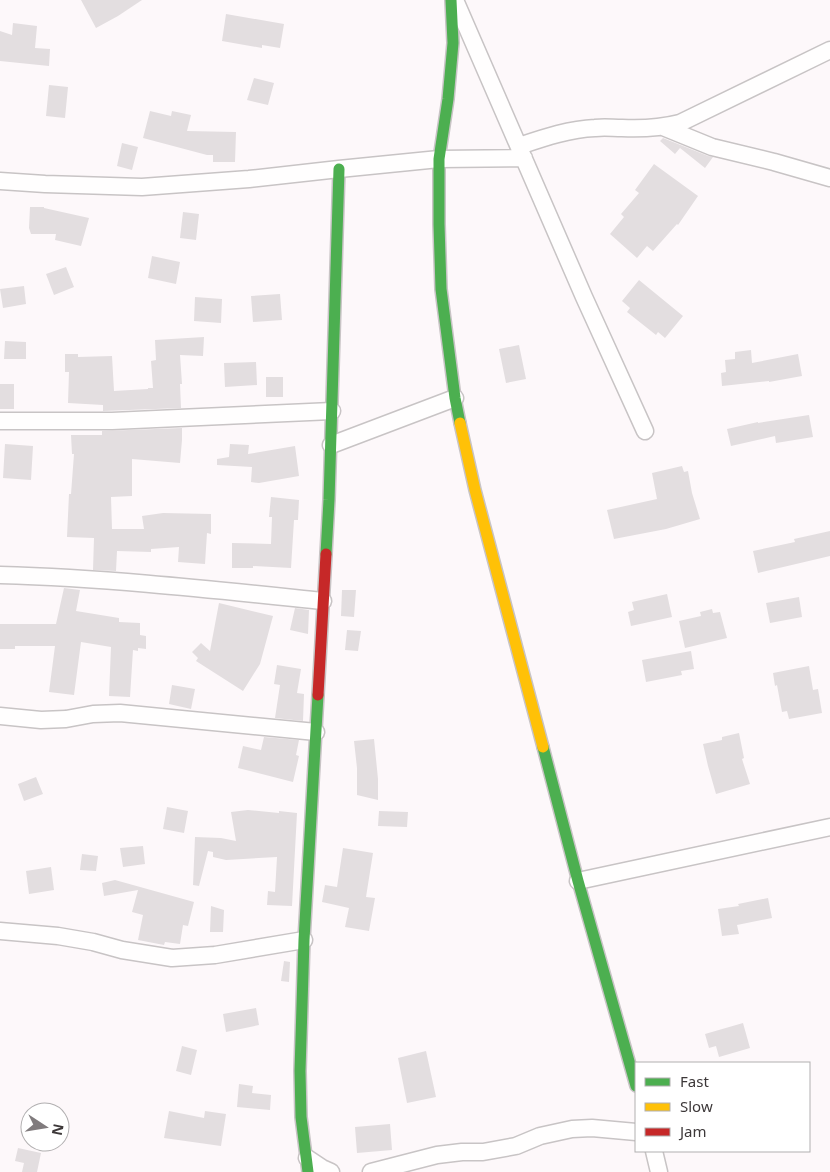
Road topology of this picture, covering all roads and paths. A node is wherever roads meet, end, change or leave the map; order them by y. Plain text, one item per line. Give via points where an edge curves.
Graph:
1 (451, 0) edge
2 (455, 0) edge
3 (830, 50) edge
4 (663, 127) junction
5 (522, 152) junction
6 (439, 159) junction
7 (338, 169) junction
8 (830, 178) edge
9 (0, 181) edge
10 (454, 398) junction
11 (332, 411) junction
12 (0, 421) edge
13 (645, 432) dead end
14 (331, 445) junction
15 (0, 575) edge
16 (323, 601) junction
17 (0, 716) edge
18 (316, 732) junction
19 (830, 827) edge
20 (578, 881) junction
21 (0, 931) edge
22 (304, 940) junction
23 (635, 1082) edge
24 (635, 1132) edge
25 (654, 1152) edge
26 (308, 1165) edge
27 (331, 1172) edge
28 (371, 1172) edge
29 (659, 1172) edge

1 - 6 street via 453,43
2 - 5 street
3 - 4 street via 680,122
4 - 5 street via 578,129 537,140
4 - 8 street via 712,147
5 - 6 street
5 - 13 street
6 - 7 street
6 - 10 street via 441,289
7 - 9 street via 142,187
7 - 11 street
10 - 14 street
10 - 20 street
11 - 12 street via 112,421
11 - 14 street
14 - 16 street
15 - 16 street via 191,587
16 - 18 street
17 - 18 street via 41,720 120,713
18 - 22 street
19 - 20 street
20 - 23 street
21 - 22 street via 93,942 172,958 216,955
22 - 26 street via 300,1072 301,1116
24 - 28 street via 572,1129 540,1136 516,1146 437,1155
25 - 29 street
26 - 27 street

